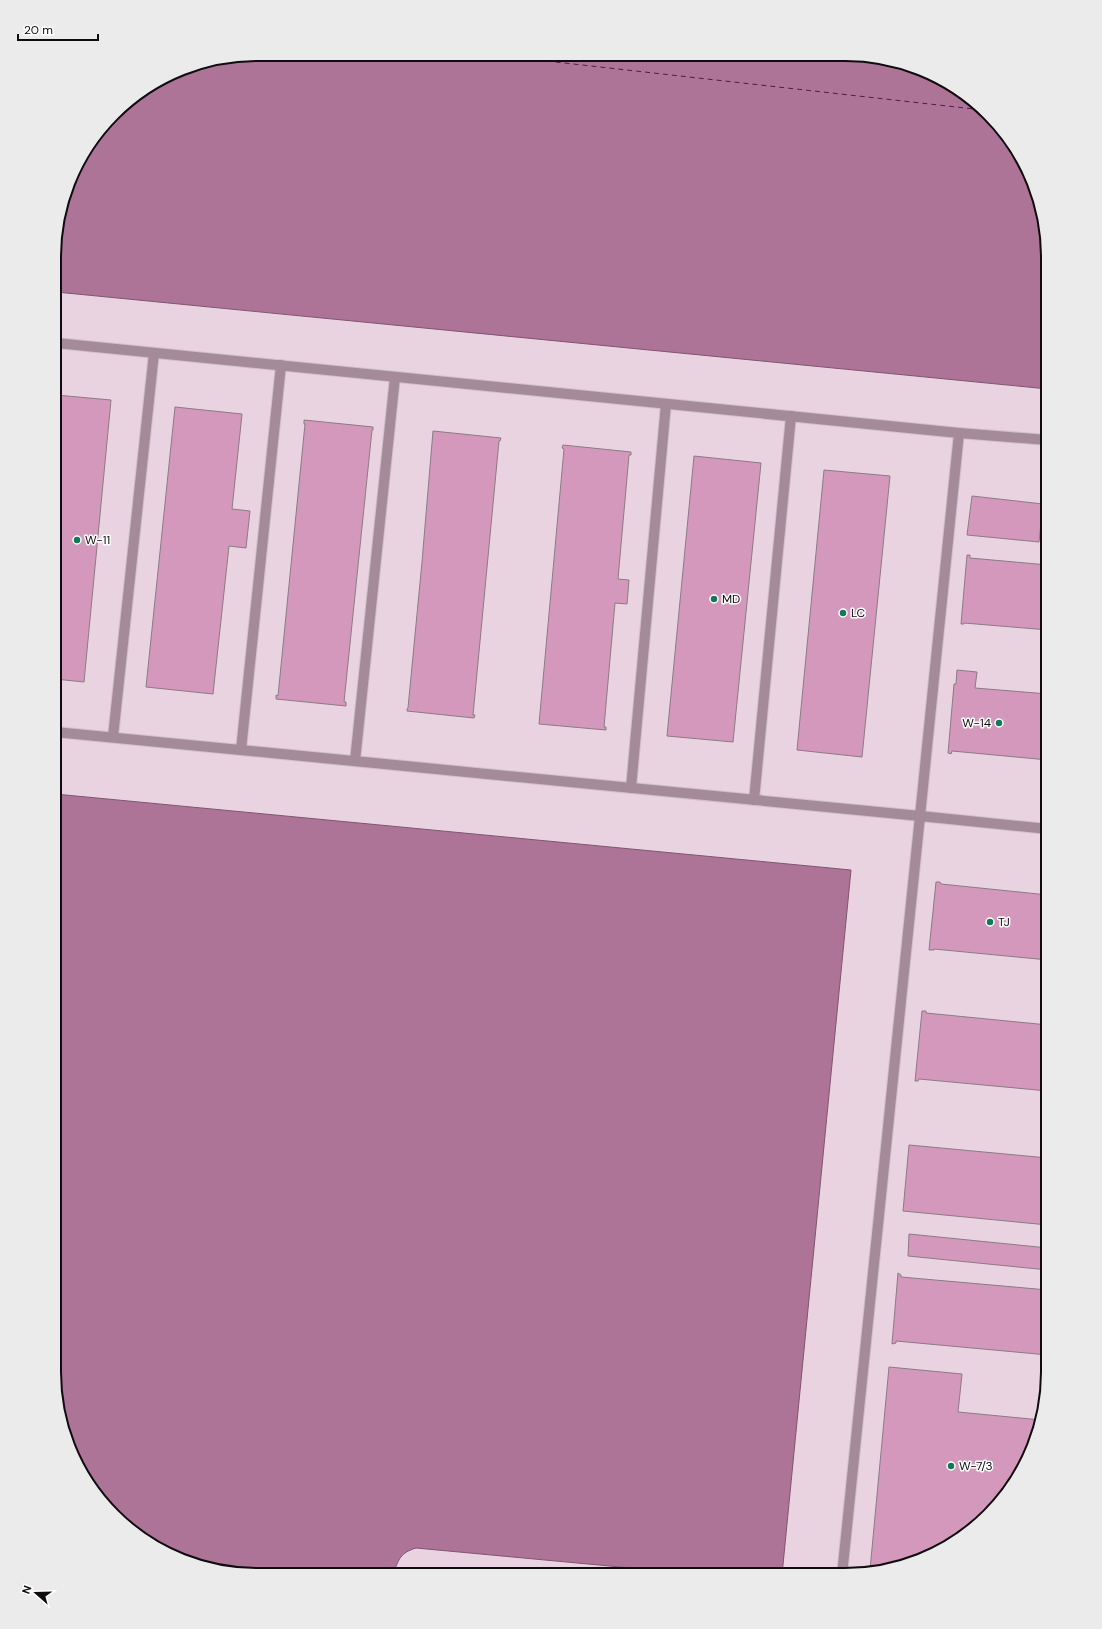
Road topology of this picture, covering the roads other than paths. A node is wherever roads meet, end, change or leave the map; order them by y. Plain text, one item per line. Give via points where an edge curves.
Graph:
1 (61, 344) edge
2 (154, 353) junction
3 (281, 365) junction
4 (395, 377) junction
5 (666, 404) junction
6 (790, 416) junction
7 (959, 433) junction
8 (1041, 439) edge
9 (61, 733) edge
10 (113, 737) junction
11 (241, 750) junction
12 (355, 761) junction
13 (631, 788) junction
14 (754, 800) junction
15 (920, 816) junction
16 (1041, 828) edge
17 (843, 1568) edge

1 - 2 lane
2 - 3 lane
2 - 10 lane
3 - 4 lane
3 - 11 lane
4 - 5 lane
4 - 12 lane
5 - 6 lane
5 - 13 lane
6 - 7 lane
6 - 14 lane
7 - 8 lane
7 - 15 lane
9 - 10 lane
10 - 11 lane
11 - 12 lane
12 - 13 lane
13 - 14 lane
14 - 15 lane
15 - 16 lane
15 - 17 lane

